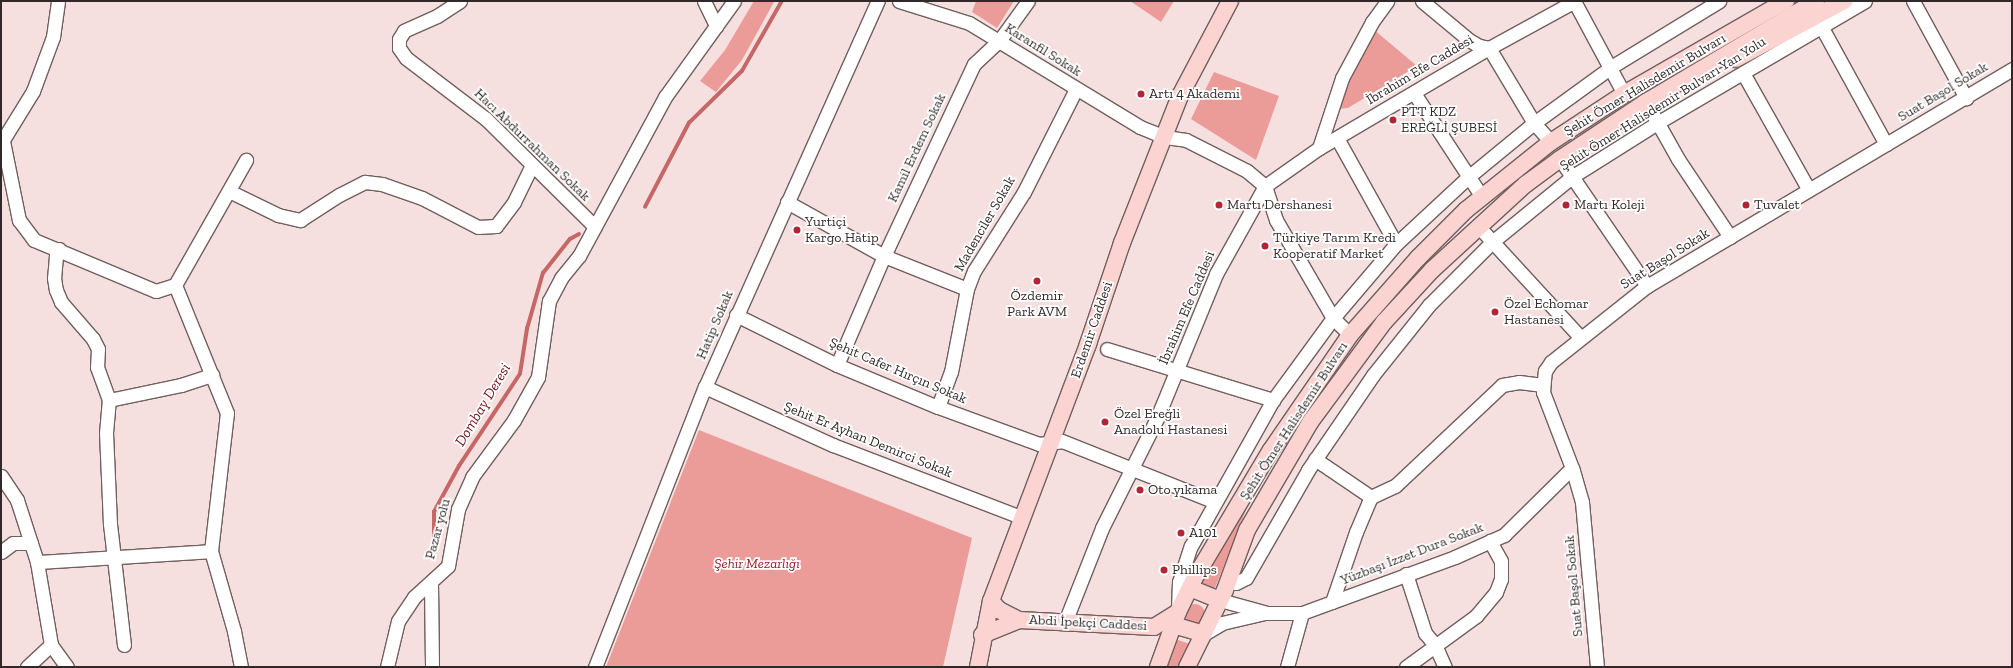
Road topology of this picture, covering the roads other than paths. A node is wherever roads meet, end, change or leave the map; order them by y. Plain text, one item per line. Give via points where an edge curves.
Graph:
1 (58, 1) edge
2 (460, 1) edge
3 (704, 1) edge
4 (734, 1) edge
5 (878, 1) edge
6 (900, 1) edge
7 (1028, 1) edge
8 (1230, 1) edge
9 (1387, 1) edge
10 (1422, 1) edge
11 (1574, 1) edge
12 (1720, 1) edge
13 (1764, 1) edge
14 (1786, 1) edge
15 (1844, 1) edge
16 (1865, 1) edge
17 (1913, 1) edge
18 (1814, 2) edge
19 (1702, 5) edge
20 (716, 26) junction
21 (1820, 26) junction
22 (999, 41) junction
23 (1489, 48) junction
24 (1611, 67) junction
25 (1668, 68) junction
26 (2012, 69) edge
27 (1743, 73) junction
28 (1679, 82) junction
29 (1076, 89) junction
30 (1414, 93) junction
31 (1624, 94) junction
32 (1966, 98) junction
33 (1646, 102) junction
34 (1534, 123) junction
35 (1657, 123) junction
36 (1164, 137) junction
37 (1337, 138) junction
38 (2, 142) edge
39 (1551, 142) junction
40 (1886, 144) junction
41 (1319, 148) junction
42 (1560, 159) junction
43 (246, 160) dead end
44 (532, 165) junction
45 (1573, 176) junction
46 (1467, 178) junction
47 (1265, 186) junction
48 (1809, 190) junction
49 (229, 191) junction
50 (1482, 197) junction
51 (787, 202) junction
52 (1478, 226) junction
53 (595, 227) junction
54 (1730, 237) junction
55 (1492, 242) junction
56 (1396, 244) junction
57 (59, 249) junction
58 (884, 256) junction
59 (175, 285) junction
60 (1646, 286) junction
61 (967, 289) junction
62 (736, 315) junction
63 (1333, 318) junction
64 (1350, 335) junction
65 (1580, 337) junction
66 (1107, 349) dead end
67 (837, 365) junction
68 (1177, 370) junction
69 (212, 375) junction
70 (1543, 385) junction
71 (705, 387) junction
72 (109, 400) junction
73 (1273, 400) junction
74 (938, 406) junction
75 (1051, 442) junction
76 (1315, 460) junction
77 (1130, 468) junction
78 (1572, 468) junction
79 (1, 476) edge
80 (1371, 497) junction
81 (1215, 502) junction
82 (1021, 517) junction
83 (1490, 541) junction
84 (31, 543) junction
85 (211, 551) junction
86 (1, 552) edge
87 (114, 557) junction
88 (37, 562) junction
89 (1406, 574) junction
90 (1228, 581) junction
91 (432, 583) junction
92 (1190, 588) junction
93 (1220, 600) junction
94 (991, 601) junction
95 (1332, 602) junction
96 (1267, 613) junction
97 (1302, 613) junction
98 (1175, 619) junction
99 (1019, 620) junction
100 (1065, 622) junction
101 (1204, 634) junction
102 (982, 635) junction
103 (51, 645) junction
104 (124, 645) dead end
105 (1435, 646) junction
106 (1188, 665) edge
107 (27, 667) edge
108 (67, 667) edge
109 (241, 667) edge
110 (387, 667) edge
111 (432, 667) edge
112 (594, 667) edge
113 (978, 667) edge
114 (1158, 667) edge
115 (1288, 667) edge
116 (1406, 667) edge
117 (1445, 667) edge
118 (1597, 667) edge

1 - 38 street via 53,37 33,91
2 - 44 street, Hacı Abdurrahman Sokak via 404,32 399,39 399,48 406,58 486,119
3 - 20 street
4 - 20 street, Pazar yolu
5 - 51 street, Hatip Sokak
6 - 22 street, Karanfil Sokak via 969,23
7 - 22 street, Kamil Erdem Sokak
8 - 36 main road, Erdemir Caddesi via 1198,59
9 - 41 street via 1372,22 1342,78
10 - 23 street via 1469,40
11 - 23 street, İbrahim Efe Caddesi
11 - 24 street
12 - 19 street
13 - 25 main road via 1695,45
14 - 25 main road, Şehit Ömer Halisdemir Bulvarı
15 - 28 main road, Şehit Ömer Halisdemir Bulvarı via 1714,71
16 - 21 street, Şehit Ömer Halisdemir Bulvarı Yan Yolu
17 - 32 street
18 - 28 main road, Şehit Ömer Halisdemir Bulvarı
19 - 24 street
20 - 53 street, Pazar yolu via 665,97
21 - 27 street, Şehit Ömer Halisdemir Bulvarı Yan Yolu
21 - 40 street
22 - 29 street, Karanfil Sokak
22 - 58 street, Kamil Erdem Sokak via 974,64
23 - 30 street, İbrahim Efe Caddesi
23 - 34 street
24 - 31 street
24 - 34 street
25 - 31 main road, Şehit Ömer Halisdemir Bulvarı
26 - 32 street, Suat Başol Sokak
27 - 35 street, Şehit Ömer Halisdemir Bulvarı Yan Yolu
27 - 48 street
28 - 33 main road, Şehit Ömer Halisdemir Bulvarı
29 - 36 street, Karanfil Sokak
29 - 61 street, Madenciler Sokak via 1024,192 988,248
30 - 37 street, İbrahim Efe Caddesi
30 - 46 street
31 - 39 main road, Şehit Ömer Halisdemir Bulvarı
32 - 40 street, Suat Başol Sokak
33 - 35 street
33 - 42 main road, Şehit Ömer Halisdemir Bulvarı
34 - 39 street
34 - 46 street
35 - 45 street, Şehit Ömer Halisdemir Bulvarı Yan Yolu
35 - 54 street
36 - 47 street, Karanfil Sokak via 1186,140 1247,171
36 - 75 main road, Erdemir Caddesi via 1122,243
37 - 41 street, İbrahim Efe Caddesi
37 - 56 street
38 - 57 street via 19,220 34,240
39 - 50 main road, Şehit Ömer Halisdemir Bulvarı
40 - 48 street, Suat Başol Sokak
41 - 47 street, İbrahim Efe Caddesi
42 - 45 street
42 - 52 main road, Şehit Ömer Halisdemir Bulvarı via 1526,184
43 - 49 street
44 - 49 street via 514,202 496,226 478,226 422,198 365,182 300,220 278,215
44 - 53 street, Hacı Abdurrahman Sokak
45 - 55 street, Şehit Ömer Halisdemir Bulvarı Yan Yolu
45 - 60 street
46 - 50 street
46 - 56 street
47 - 63 street via 1276,220
47 - 68 street, İbrahim Efe Caddesi via 1216,274
48 - 54 street, Suat Başol Sokak
49 - 59 street
50 - 64 main road, Şehit Ömer Halisdemir Bulvarı via 1418,258
51 - 58 street
51 - 62 street, Hatip Sokak
52 - 55 street
52 - 90 main road, Şehit Ömer Halisdemir Bulvarı via 1432,270 1384,322 1311,422 1247,530
53 - 91 street, Pazar yolu via 549,301 538,377 514,420 472,477 458,509 448,566
54 - 60 street, Suat Başol Sokak
55 - 65 street
55 - 76 street, Şehit Ömer Halisdemir Bulvarı Yan Yolu via 1429,305 1373,376
56 - 63 street
57 - 59 street via 156,291
57 - 72 street via 54,278 56,290 62,302 93,339 98,349 97,367
58 - 61 street
58 - 67 street, Kamil Erdem Sokak
59 - 69 street
60 - 65 street, Suat Başol Sokak
61 - 74 street, Madenciler Sokak via 951,372
62 - 67 street, Şehit Cafer Hırçın Sokak
62 - 71 street, Hatip Sokak
63 - 64 street
63 - 73 street
64 - 92 main road, Şehit Ömer Halisdemir Bulvarı via 1271,450
65 - 70 street, Suat Başol Sokak via 1551,362 1545,371
66 - 68 street
67 - 74 street, Şehit Cafer Hırçın Sokak
68 - 73 street
68 - 77 street, İbrahim Efe Caddesi via 1157,418
69 - 72 street via 181,385
69 - 85 street via 227,413
70 - 78 street, Suat Başol Sokak via 1543,392
70 - 80 street via 1519,382 1502,385 1395,486
71 - 82 street, Şehit Er Ayhan Demirci Sokak via 833,445
71 - 112 street, Hatip Sokak via 677,464
72 - 87 street via 106,433
73 - 81 street
74 - 75 street, Şehit Cafer Hırçın Sokak via 1039,444
75 - 77 street, Şehit Cafer Hırçın Sokak via 1062,441
75 - 82 main road, Erdemir Caddesi
76 - 80 street
76 - 90 street, Şehit Ömer Halisdemir Bulvarı Yan Yolu via 1271,530 1246,578 1236,583
77 - 81 street, Şehit Cafer Hırçın Sokak
77 - 100 street, İbrahim Efe Caddesi via 1102,528
78 - 83 street, Yüzbaşı İzzet Dura Sokak via 1504,535
78 - 118 street, Suat Başol Sokak via 1585,523
79 - 84 street via 17,500
80 - 95 street, Yüzbaşı İzzet Dura Sokak
81 - 98 street via 1192,546 1179,582
82 - 94 main road, Erdemir Caddesi
83 - 89 street, Yüzbaşı İzzet Dura Sokak via 1455,558
83 - 105 street via 1501,561 1501,579 1496,592 1476,616
84 - 86 street via 13,543
84 - 88 street
85 - 87 street
85 - 109 street via 234,631
87 - 88 street
87 - 104 street
88 - 103 street
89 - 95 street, Yüzbaşı İzzet Dura Sokak
89 - 105 street via 1425,633
90 - 93 main road, Şehit Ömer Halisdemir Bulvarı
91 - 110 street, Pazar yolu via 414,597 398,621
91 - 111 street
92 - 93 main road
92 - 98 main road, Şehit Ömer Halisdemir Bulvarı
93 - 96 street, Yüzbaşı İzzet Dura Sokak
93 - 101 main road, Şehit Ömer Halisdemir Bulvarı
94 - 99 main road, Abdi İpekçi Caddesi via 999,610
94 - 102 main road, Erdemir Caddesi
95 - 97 street, Yüzbaşı İzzet Dura Sokak
96 - 97 street, Yüzbaşı İzzet Dura Sokak
96 - 101 street, Yüzbaşı İzzet Dura Sokak via 1222,623
97 - 115 street
98 - 100 main road, Abdi İpekçi Caddesi via 1154,627
98 - 101 main road
98 - 114 main road, Şehit Ömer Halisdemir Bulvarı
99 - 100 main road, Abdi İpekçi Caddesi
99 - 102 main road, Abdi İpekçi Caddesi
101 - 106 main road, Şehit Ömer Halisdemir Bulvarı
102 - 113 main road, Erdemir Caddesi
103 - 107 street
103 - 108 street
105 - 116 street
105 - 117 street

